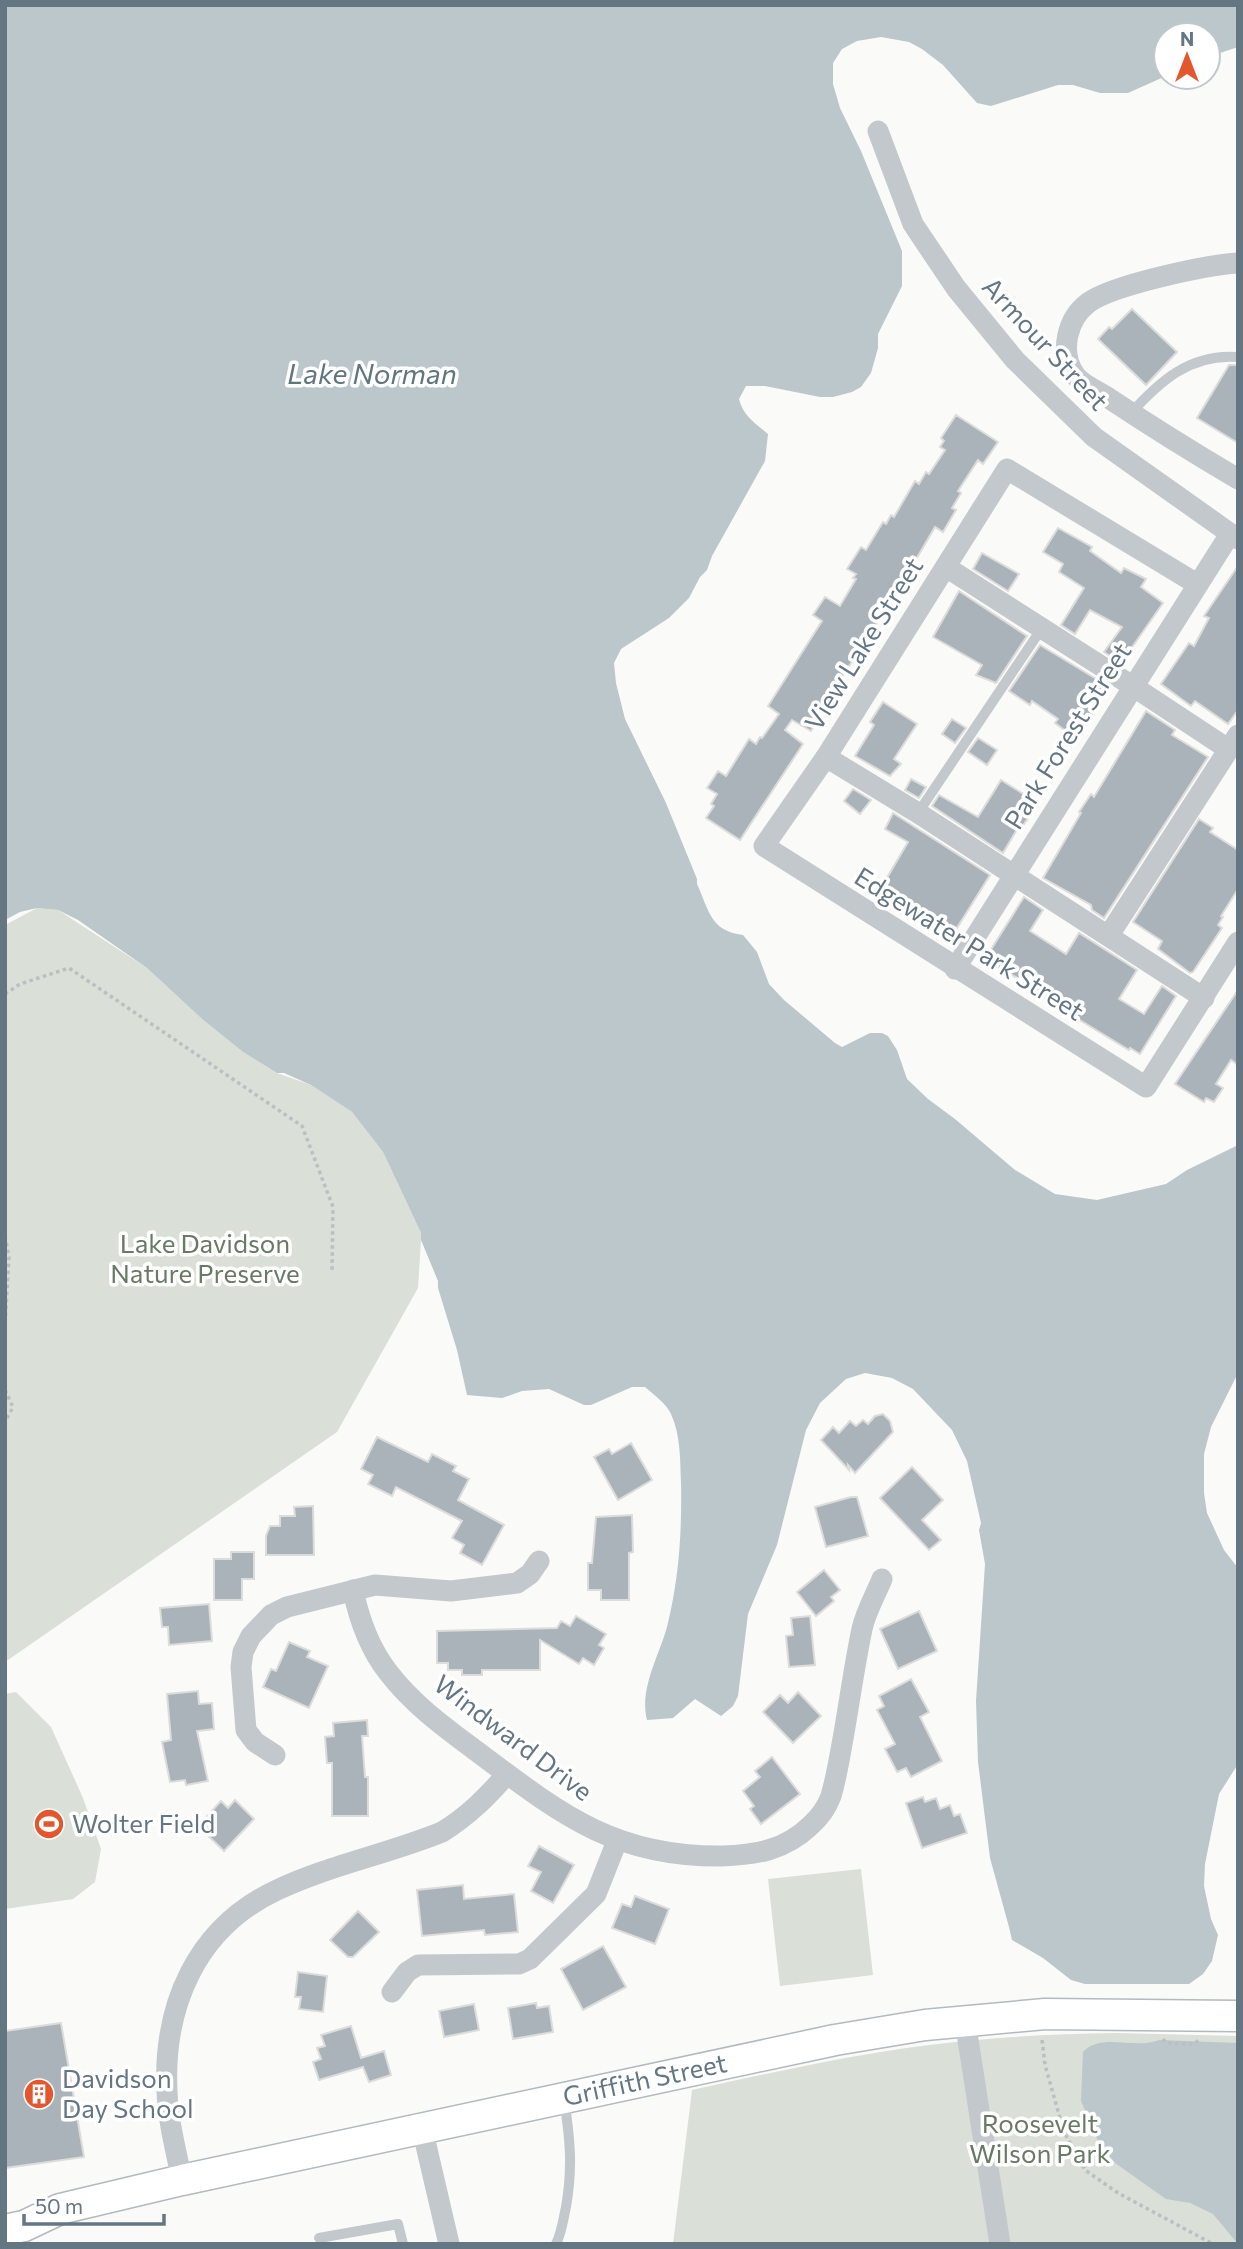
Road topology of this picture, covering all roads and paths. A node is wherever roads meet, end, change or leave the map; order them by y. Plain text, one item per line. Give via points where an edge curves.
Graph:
1 (878, 131) dead end
2 (1238, 263) edge
3 (1238, 357) edge
4 (1131, 413) junction
5 (1238, 479) edge
6 (1234, 537) edge
7 (946, 567) junction
8 (1196, 584) junction
9 (1042, 628) junction
10 (1134, 687) junction
11 (1233, 742) edge
12 (826, 757) junction
13 (918, 813) junction
14 (764, 846) joint
15 (1014, 874) junction
16 (1109, 935) junction
17 (1238, 942) edge
18 (955, 969) junction
19 (5, 993) edge
20 (1204, 998) junction
21 (5, 1236) edge
22 (332, 1273) dead end
23 (5, 1325) edge
24 (5, 1390) edge
25 (5, 1422) edge
26 (539, 1561) dead end
27 (882, 1580) dead end
28 (353, 1590) junction
29 (275, 1755) dead end
30 (507, 1774) junction
31 (617, 1841) junction
32 (392, 1992) dead end
33 (1238, 2016) edge
34 (965, 2021) junction
35 (1159, 2035) dead end
36 (1202, 2037) dead end
37 (1042, 2040) dead end
38 (564, 2098) junction
39 (422, 2128) junction
40 (181, 2180) junction
41 (60, 2209) junction
42 (5, 2210) edge
43 (5, 2231) edge
44 (319, 2238) dead end
45 (403, 2244) edge
46 (449, 2244) edge
47 (556, 2244) edge
48 (1000, 2244) edge
49 (1213, 2244) edge

1 - 6 street, Armour Street via 913,224 956,288 1015,360 1094,437
2 - 4 street via 1107,292 1087,304 1072,321 1067,358 1076,376
3 - 4 lane via 1220,356 1179,369 1154,387
4 - 5 street
6 - 8 street, Park Forest Street
7 - 8 street, View Lake Street via 1007,469
7 - 9 street
7 - 12 street, View Lake Street
8 - 10 street, Park Forest Street
9 - 10 street
9 - 13 lane
10 - 11 street
10 - 15 street, Park Forest Street
11 - 16 street
12 - 13 street
12 - 14 street, View Lake Street
13 - 15 street
14 - 18 street, Edgewater Park Street
15 - 16 street
15 - 18 street, Park Forest Street
16 - 20 street
17 - 20 street
18 - 20 street, Edgewater Park Street via 1146,1087
19 - 22 path via 69,968 302,1126 333,1207
21 - 23 path via 9,1257
24 - 25 path via 13,1407
26 - 28 street via 517,1583 451,1591 389,1584
27 - 31 street, Windward Drive via 863,1627 831,1795 811,1825 781,1847 742,1856 689,1856
28 - 29 street via 271,1615 243,1652 246,1730
28 - 30 street, Windward Drive via 376,1653 402,1689
30 - 31 street, Windward Drive via 586,1827
30 - 40 street via 483,1802 442,1832 275,1891 209,1941 180,1996 166,2060
31 - 32 street via 596,1894 530,1959 519,1964 418,1965
33 - 34 main road, Griffith Street via 1045,2014
34 - 38 main road, Griffith Street via 800,2047
34 - 48 street
35 - 36 path via 1166,2043 1194,2044
37 - 49 path via 1059,2118 1085,2170
38 - 39 main road, Griffith Street
38 - 47 lane via 571,2179
39 - 40 main road, Griffith Street
39 - 46 street
40 - 41 main road, Griffith Street
41 - 42 main road, Griffith Street
41 - 43 main road, Griffith Street
44 - 45 lane via 398,2224

